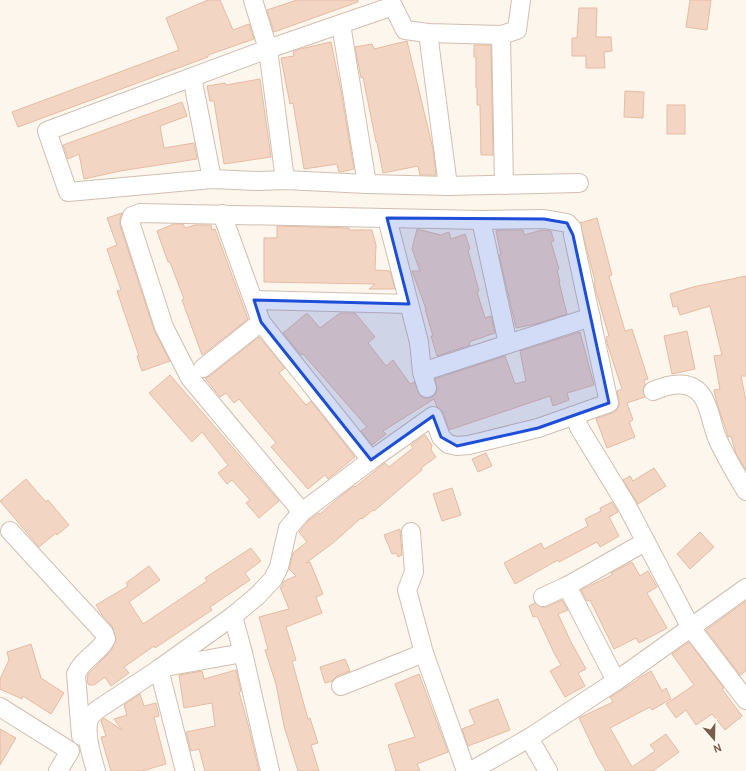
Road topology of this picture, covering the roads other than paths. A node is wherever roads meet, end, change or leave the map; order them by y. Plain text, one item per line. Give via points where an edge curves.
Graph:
1 (253, 0) edge
2 (521, 0) edge
3 (393, 3) edge
4 (341, 24) junction
5 (428, 33) junction
6 (501, 35) junction
7 (268, 49) junction
8 (192, 77) junction
9 (212, 179) junction
10 (285, 180) junction
11 (580, 183) dead end
12 (367, 184) junction
13 (504, 185) junction
14 (448, 186) junction
15 (222, 214) junction
16 (387, 218) junction
17 (481, 220) junction
18 (254, 300) junction
19 (409, 304) junction
20 (591, 317) junction
21 (261, 322) junction
22 (508, 344) junction
23 (203, 368) dead end
24 (653, 391) dead end
25 (574, 416) junction
26 (372, 460) junction
27 (746, 491) edge
28 (302, 512) junction
29 (10, 531) dead end
30 (411, 532) dead end
31 (645, 542) junction
32 (567, 586) junction
33 (746, 588) edge
34 (543, 597) dead end
35 (233, 616) junction
36 (691, 628) junction
37 (243, 653) junction
38 (424, 653) junction
39 (159, 669) junction
40 (616, 681) junction
41 (341, 686) dead end
42 (742, 689) edge
43 (0, 707) edge
44 (529, 738) junction
45 (94, 763) edge
46 (58, 771) edge
47 (185, 771) edge
48 (270, 771) edge
49 (466, 771) edge
50 (471, 771) edge
51 (548, 771) edge

1 - 7 street
2 - 6 street via 517,30
3 - 4 street
3 - 5 street via 405,30
4 - 7 street
4 - 12 street
5 - 6 street
5 - 14 street
6 - 13 street
7 - 8 street
7 - 10 street
8 - 9 street
8 - 9 street via 47,131 68,192
9 - 10 street
10 - 12 street
11 - 13 street
12 - 14 street
13 - 14 street
15 - 16 street
15 - 18 street
15 - 28 street via 140,213 132,216 130,222 164,327 190,378
16 - 17 street
16 - 19 street
17 - 20 street via 544,219 567,223 572,228
17 - 22 street
18 - 19 street
18 - 21 street
19 - 22 street via 425,380
20 - 22 street
20 - 25 street via 609,404
21 - 23 street
21 - 26 street
24 - 27 street via 684,384 698,392 704,399 728,462
25 - 26 street via 538,428 457,446 448,444 441,437 433,416
25 - 31 street
26 - 28 street
28 - 35 street via 288,528 273,579
29 - 45 street via 104,633 104,644 79,666 76,674 80,731
30 - 38 street via 414,572 407,590
31 - 32 street
31 - 36 street
32 - 34 street
32 - 40 street
33 - 36 street
35 - 37 street
35 - 39 street
36 - 40 street
36 - 42 street
37 - 39 street
37 - 48 street
38 - 41 street
38 - 49 street
39 - 45 street via 90,716 87,726
39 - 47 street
40 - 44 street
43 - 46 street via 70,751
44 - 50 street
44 - 51 street

